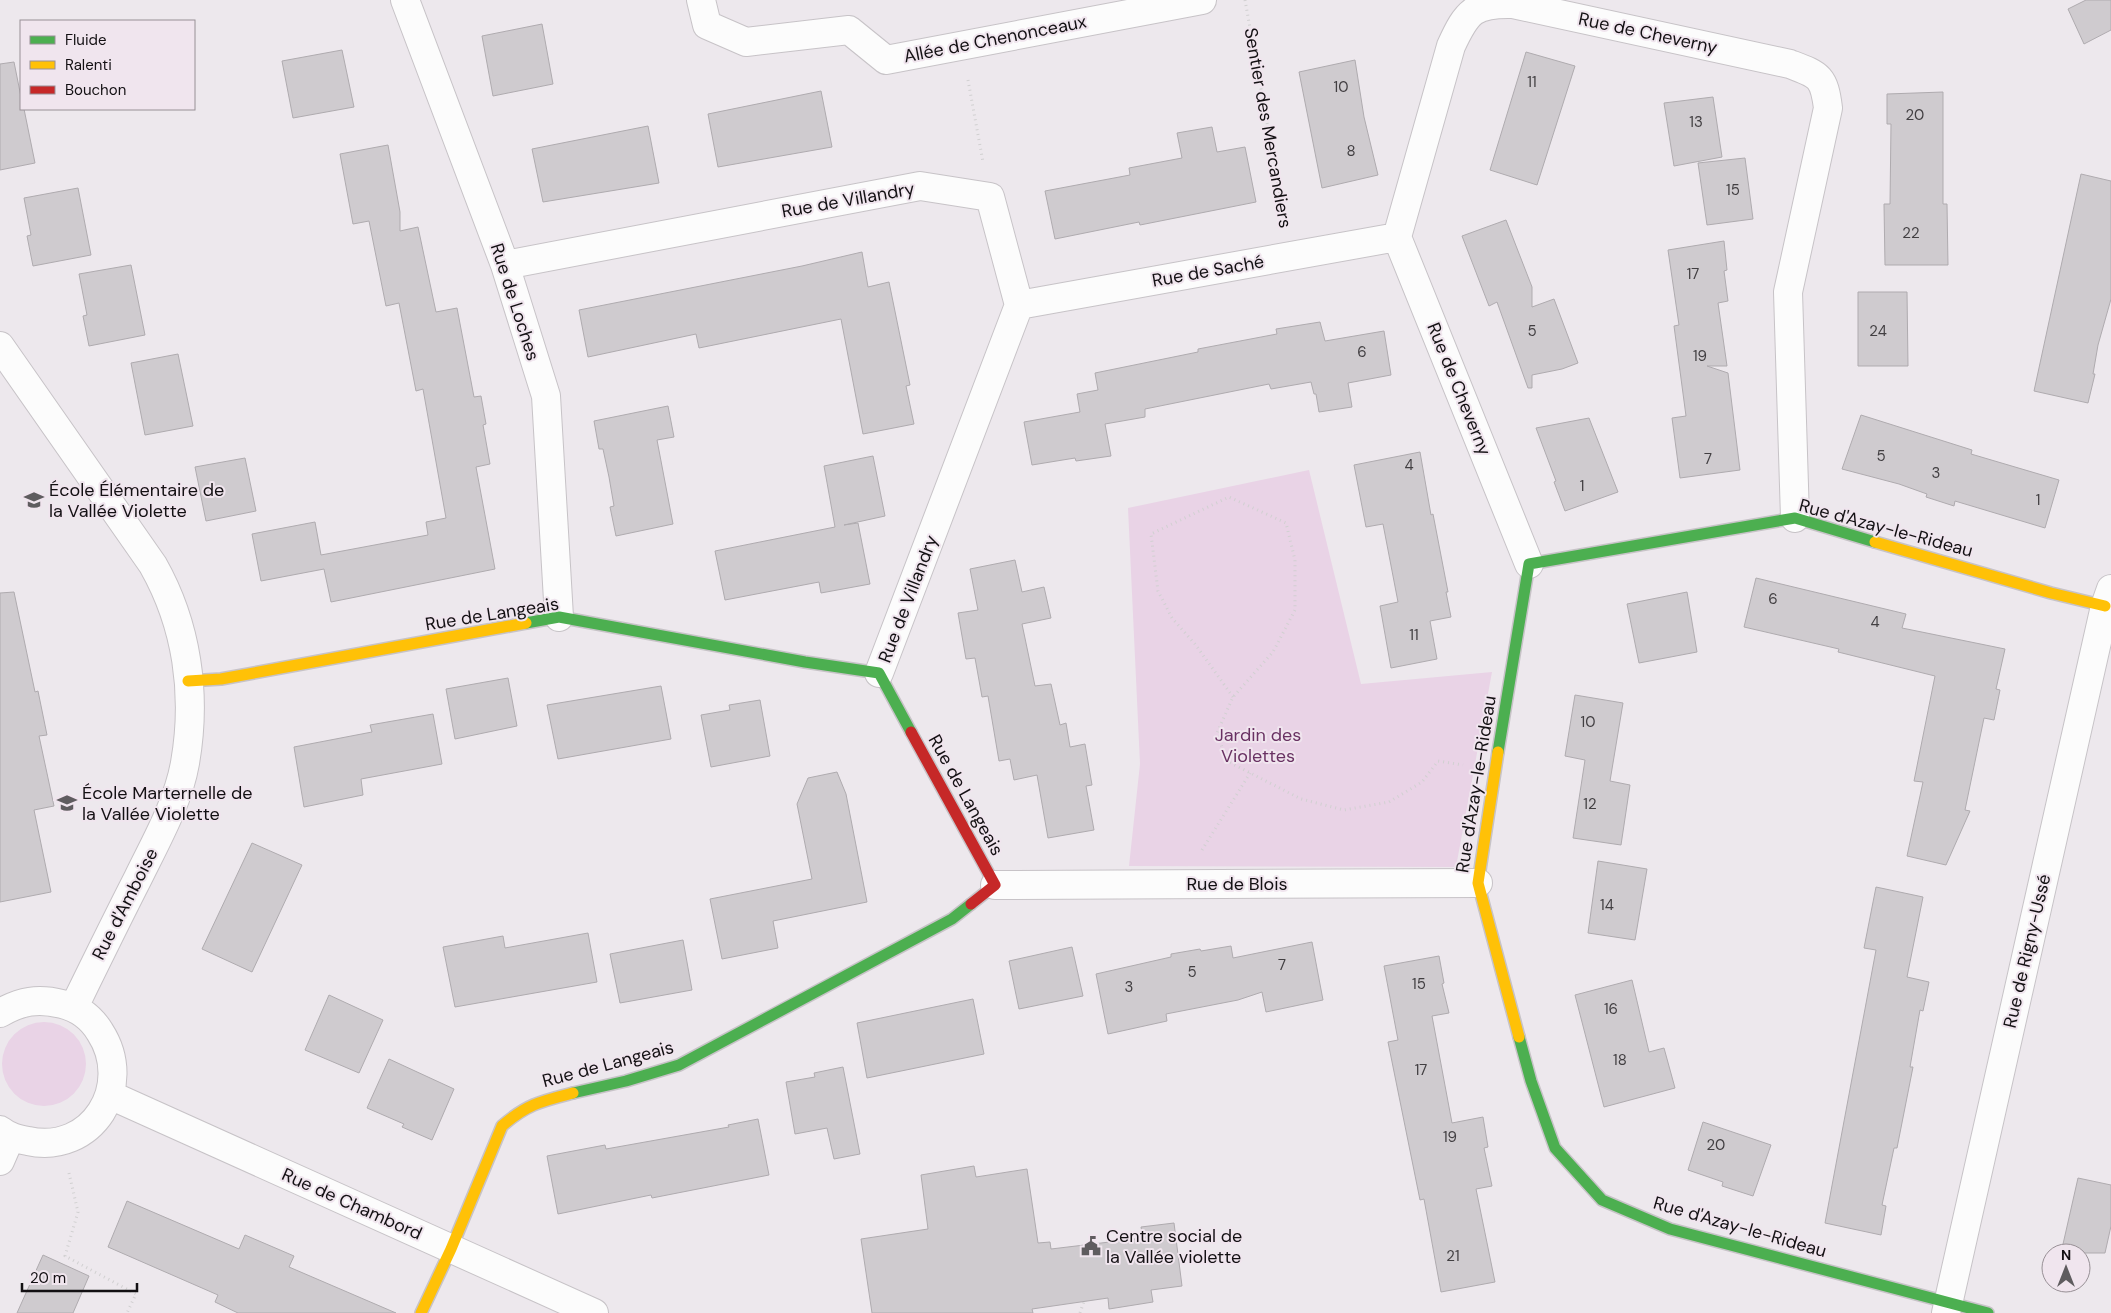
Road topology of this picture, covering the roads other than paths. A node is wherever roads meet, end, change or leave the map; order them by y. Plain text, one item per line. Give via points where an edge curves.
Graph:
1 (405, 0) edge
2 (702, 0) edge
3 (1202, 0) edge
4 (1397, 237) junction
5 (505, 266) junction
6 (1019, 305) junction
7 (0, 346) edge
8 (1795, 518) junction
9 (1530, 564) junction
10 (2108, 598) edge
11 (559, 617) junction
12 (879, 673) junction
13 (188, 681) junction
14 (1478, 883) junction
15 (995, 885) junction
16 (74, 1007) junction
17 (0, 1013) edge
18 (110, 1096) junction
19 (3, 1143) edge
20 (451, 1249) junction
21 (1947, 1308) edge
22 (421, 1313) edge
23 (594, 1313) edge
24 (1988, 1313) edge

1 - 5 street, Rue de Loches
2 - 3 street, Allée de Chenonceaux via 707,25 746,42 850,30 886,60
4 - 6 street, Rue de Saché
4 - 8 street, Rue de Cheverny via 1451,46 1460,25 1475,9 1491,3 1513,4 1790,64 1813,73 1825,88 1828,108 1788,292
4 - 9 street, Rue de Cheverny
5 - 6 street, Rue de Villandry via 920,186 990,197
5 - 11 street, Rue de Loches via 546,396
6 - 12 street, Rue de Villandry
7 - 13 street, Rue d'Amboise via 154,565 168,590 180,624
8 - 9 street, Rue d'Azay-le-Rideau
8 - 10 street, Rue d'Azay-le-Rideau via 2052,593
9 - 14 street, Rue d'Azay-le-Rideau
10 - 21 street, Rue de Rigny-Ussé
11 - 12 street, Rue de Langeais
11 - 13 street, Rue de Langeais via 221,679
12 - 15 street, Rue de Langeais
13 - 16 street, Rue d'Amboise via 190,724 185,764 167,819
14 - 15 street, Rue de Blois
14 - 21 street, Rue d'Azay-le-Rideau via 1531,1082 1555,1148 1602,1200 1670,1229
15 - 20 street, Rue de Langeais via 952,919 679,1065 626,1082 537,1102 518,1112 502,1126
16 - 17 street via 44,1000 14,1005
16 - 18 street via 94,1022 109,1045 114,1069
18 - 19 street via 101,1113 80,1134 43,1145
18 - 20 street, Rue de Chambord
20 - 22 street, Rue de Langeais
20 - 23 street, Rue de Chambord
21 - 24 street, Rue d'Azay-le-Rideau

